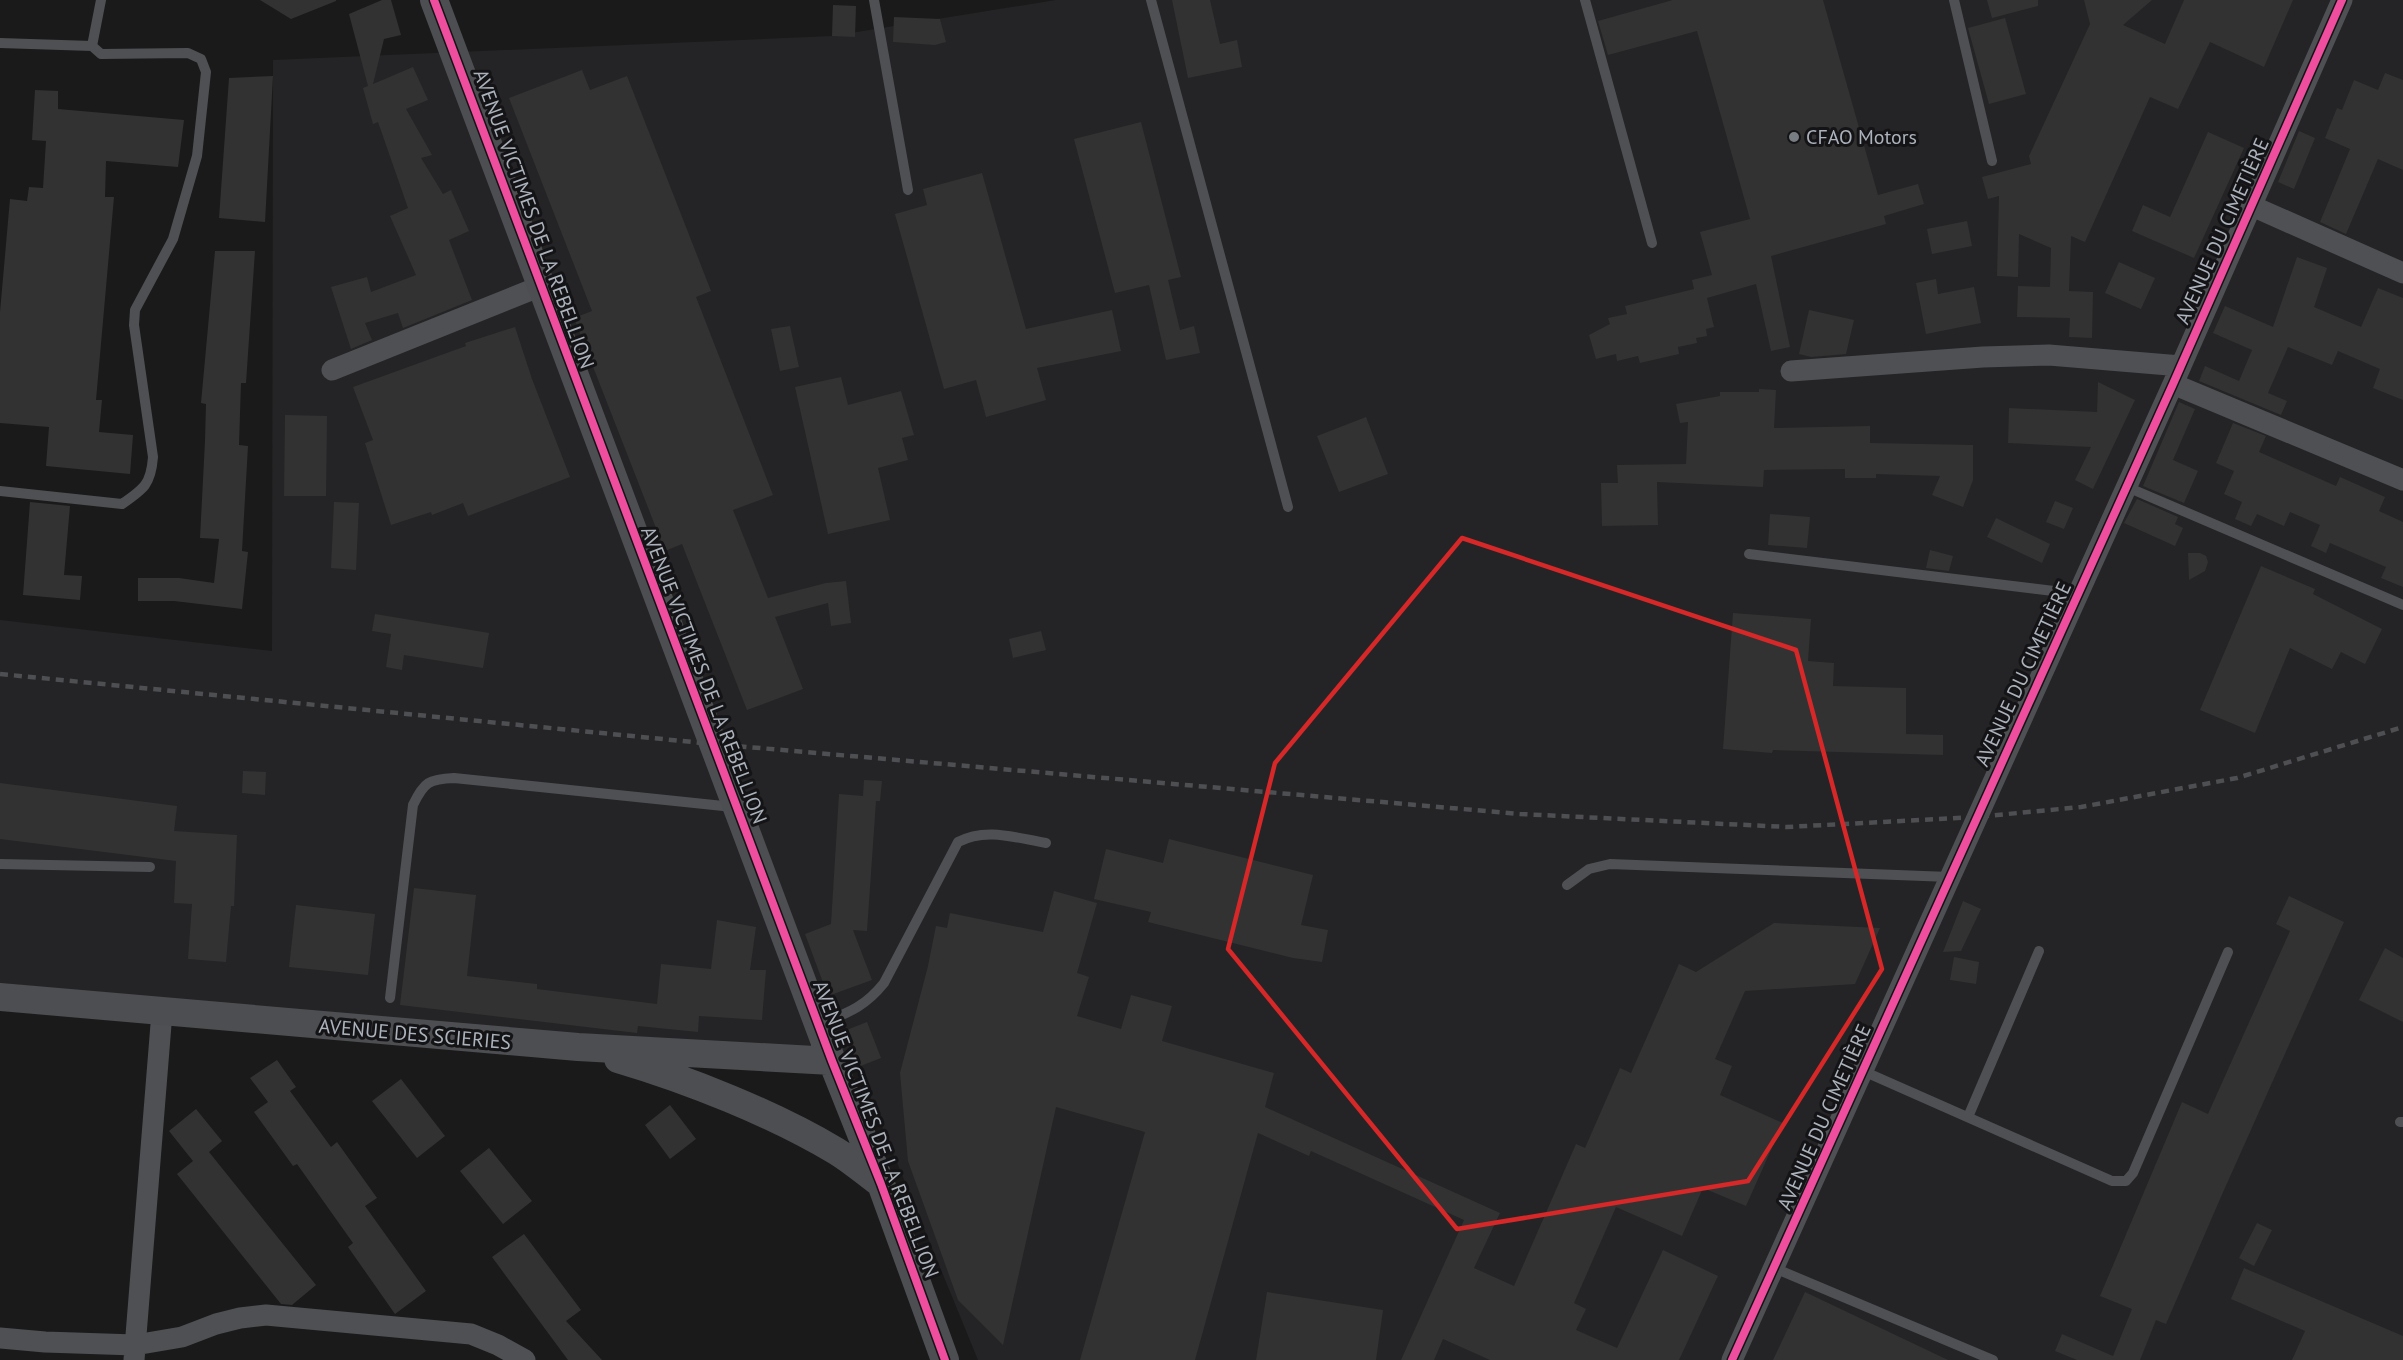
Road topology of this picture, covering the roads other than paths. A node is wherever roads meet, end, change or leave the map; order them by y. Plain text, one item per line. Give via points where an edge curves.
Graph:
1 (101, 0) edge
2 (434, 0) edge
3 (874, 0) edge
4 (1151, 0) edge
5 (1585, 0) edge
6 (1954, 0) edge
7 (2342, 0) edge
8 (0, 44) edge
9 (92, 46) junction
10 (1992, 161) dead end
11 (908, 190) dead end
12 (2252, 206) junction
13 (1652, 243) dead end
14 (2403, 273) edge
15 (541, 286) junction
16 (332, 370) dead end
17 (1791, 371) dead end
18 (2177, 375) junction
19 (2403, 480) edge
20 (2127, 487) junction
21 (0, 491) edge
22 (1288, 507) dead end
23 (1749, 554) dead end
24 (2078, 594) junction
25 (2403, 606) edge
26 (736, 808) junction
27 (1046, 843) dead end
28 (0, 864) edge
29 (150, 867) dead end
30 (1950, 877) junction
31 (1567, 885) dead end
32 (2039, 951) dead end
33 (2228, 952) dead end
34 (0, 997) edge
35 (390, 998) dead end
36 (162, 1012) junction
37 (818, 1025) junction
38 (578, 1047) junction
39 (831, 1061) junction
40 (1863, 1071) junction
41 (1968, 1117) junction
42 (881, 1184) junction
43 (1774, 1268) junction
44 (0, 1338) edge
45 (134, 1353) edge
46 (525, 1360) edge
47 (945, 1360) edge
48 (1732, 1360) edge
49 (1993, 1360) edge

1 - 9 lane
2 - 15 street, AVENUE VICTIMES DE LA REBELLION
3 - 11 lane
4 - 22 lane
5 - 13 lane
6 - 10 lane
7 - 12 street, AVENUE DU CIMETIÈRE
8 - 9 lane
9 - 21 lane via 101,54 188,53 201,59 206,72 197,156 173,239 135,310 153,457 151,476 138,493 122,504
12 - 14 street
12 - 18 street, AVENUE DU CIMETIÈRE
15 - 16 street
15 - 26 street, AVENUE VICTIMES DE LA REBELLION
17 - 18 street via 2049,355
18 - 19 street
18 - 20 street, AVENUE DU CIMETIÈRE
20 - 24 street, AVENUE DU CIMETIÈRE
20 - 25 lane
23 - 24 lane
24 - 30 street, AVENUE DU CIMETIÈRE
26 - 35 lane via 433,779 420,789 413,805
26 - 37 street, AVENUE VICTIMES DE LA REBELLION
27 - 37 lane via 986,833 958,842 884,983 860,1007
28 - 29 lane
30 - 31 lane via 1610,864 1589,869
30 - 40 street, AVENUE DU CIMETIÈRE
32 - 41 lane
33 - 41 lane via 2133,1173 2126,1181 2112,1181
34 - 36 street, AVENUE DES SCIERIES
36 - 38 street, AVENUE DES SCIERIES
36 - 45 street
37 - 39 street, AVENUE VICTIMES DE LA REBELLION
38 - 39 street, AVENUE DES SCIERIES
38 - 42 street via 687,1083 801,1132
39 - 42 street, AVENUE VICTIMES DE LA REBELLION
40 - 41 lane
40 - 43 street, AVENUE DU CIMETIÈRE
42 - 47 street, AVENUE VICTIMES DE LA REBELLION
43 - 48 street, AVENUE DU CIMETIÈRE
43 - 49 lane
44 - 45 street
45 - 46 street via 232,1320 266,1316 471,1334

